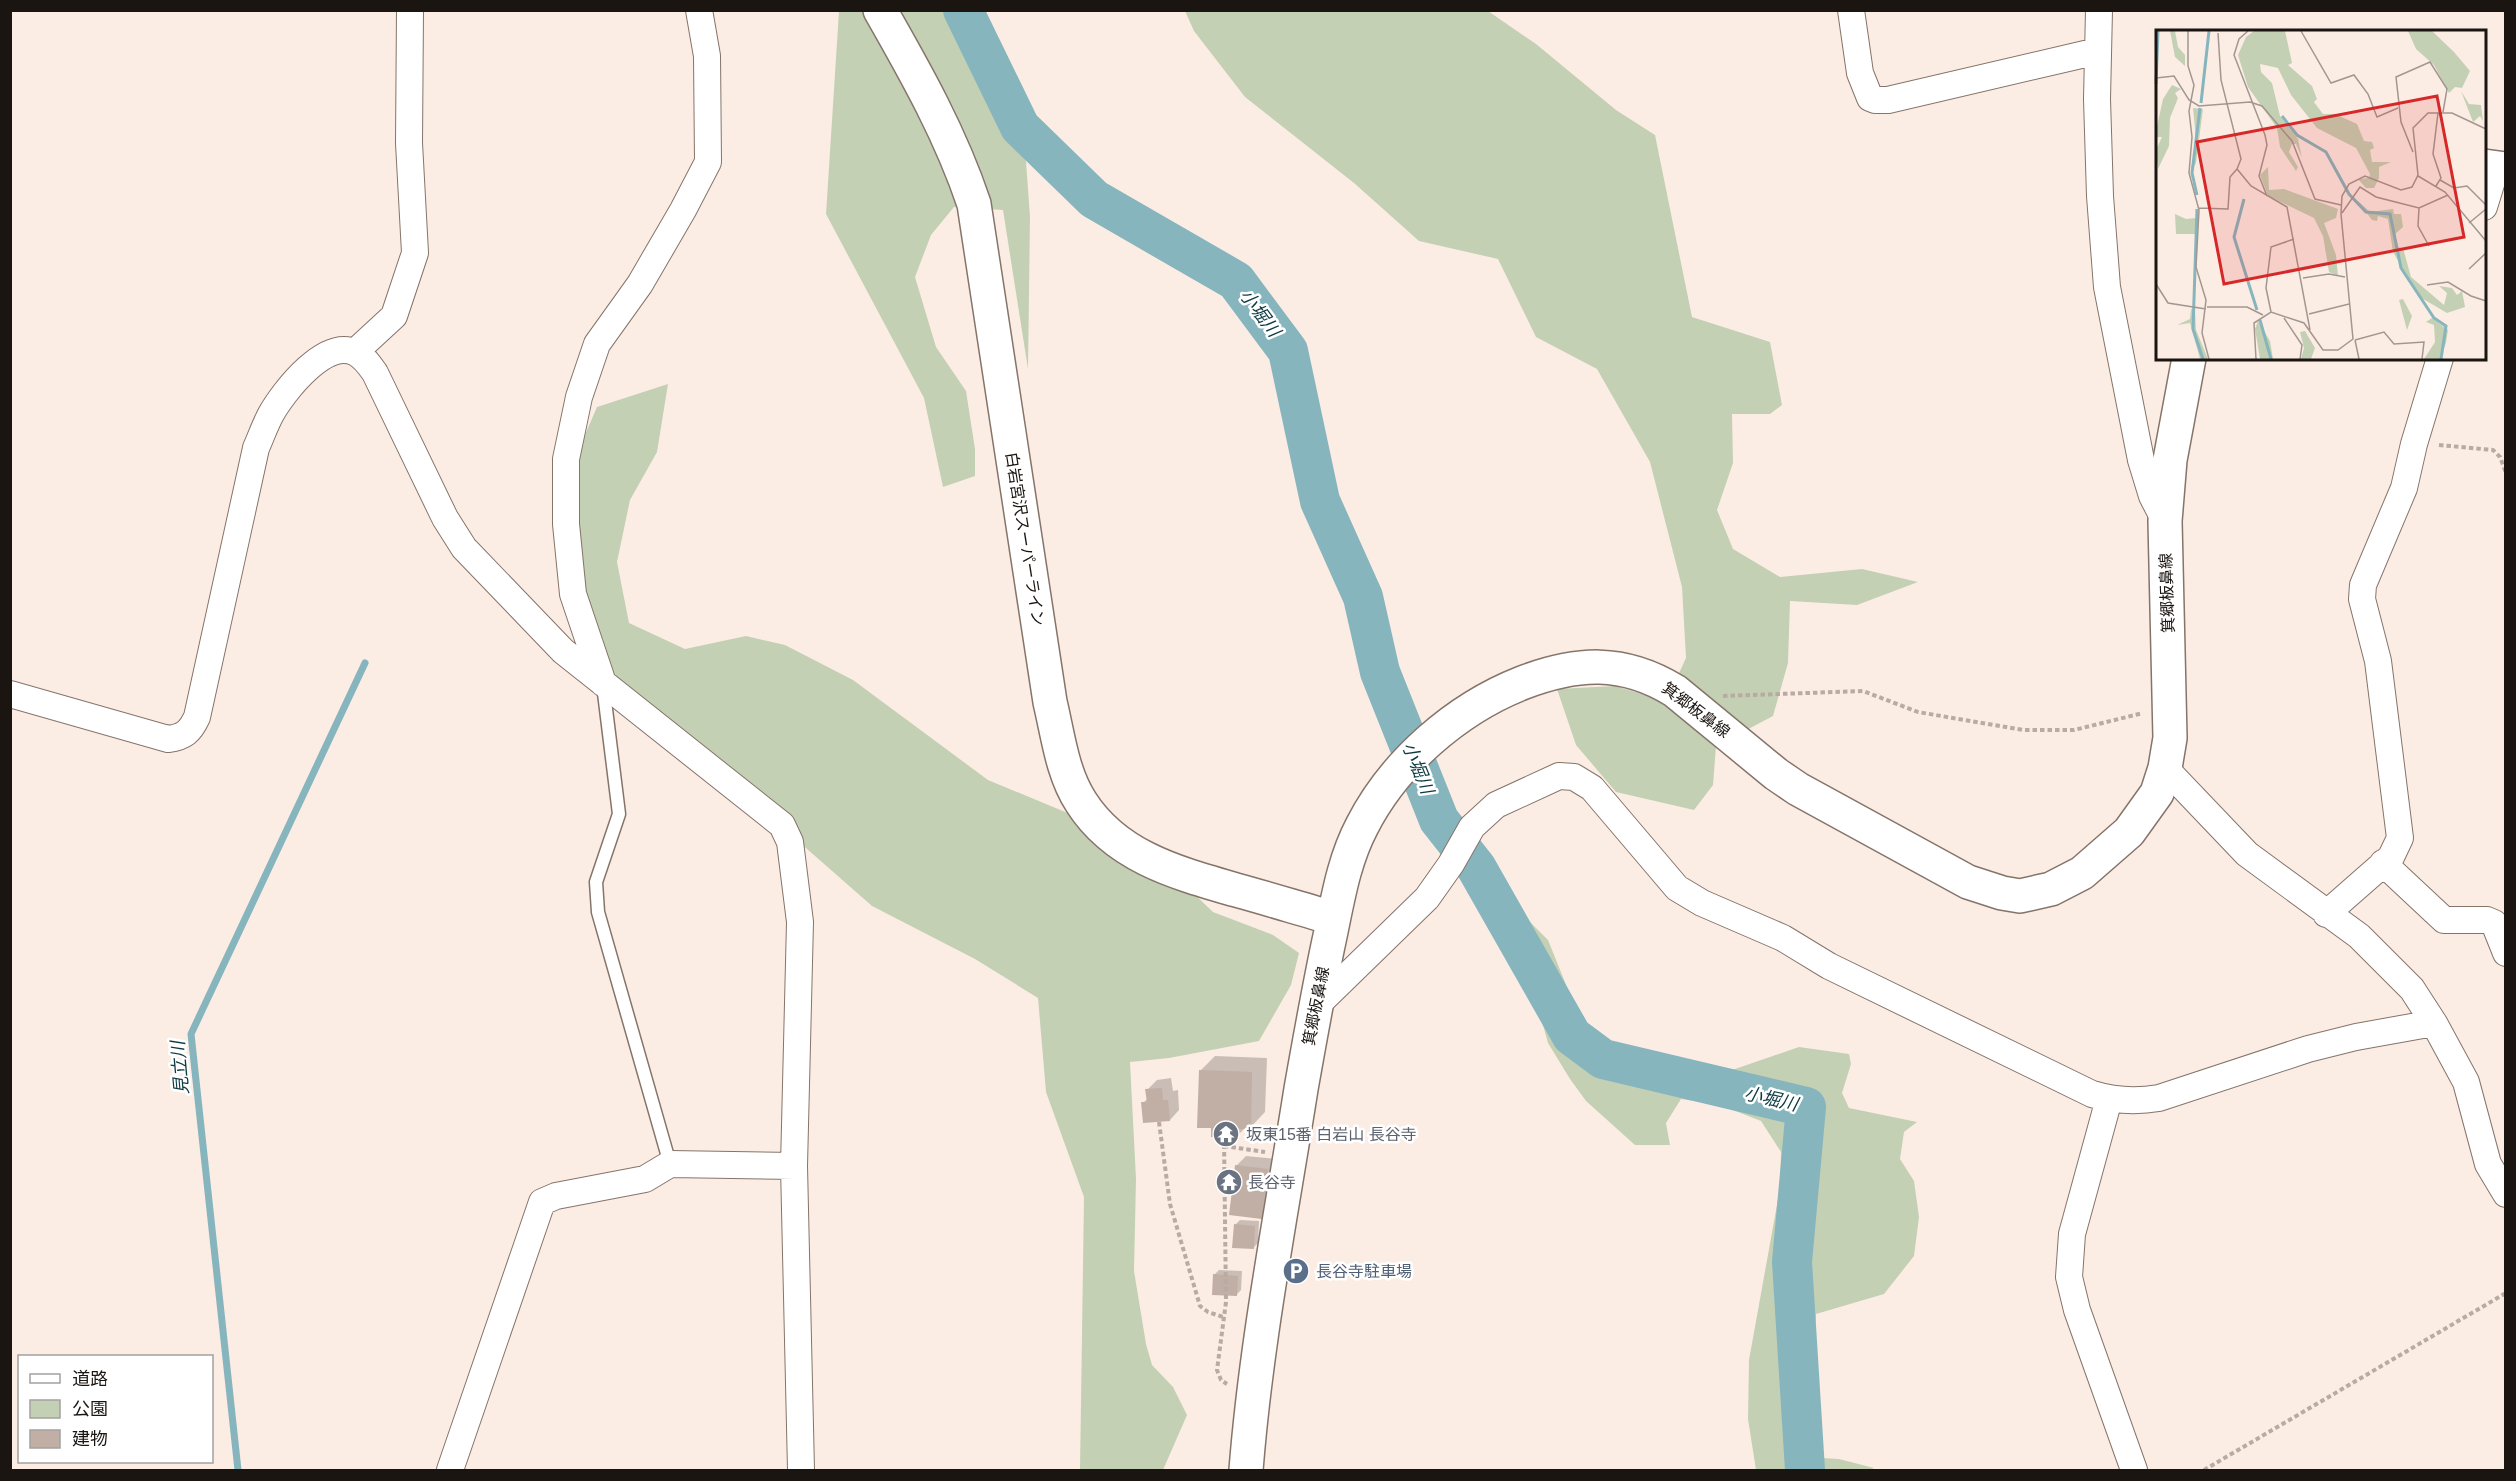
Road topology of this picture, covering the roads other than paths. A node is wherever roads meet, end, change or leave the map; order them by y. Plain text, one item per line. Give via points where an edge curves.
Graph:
1 (410, 10) edge
2 (699, 10) edge
3 (880, 10) edge
4 (1851, 10) edge
5 (2099, 10) edge
6 (2098, 51) junction
7 (2495, 167) edge
8 (2486, 200) edge
9 (355, 352) junction
10 (2188, 360) edge
11 (2438, 360) edge
12 (2165, 520) junction
13 (603, 683) junction
14 (10, 694) edge
15 (2165, 768) junction
16 (2384, 863) junction
17 (2326, 914) junction
18 (1334, 918) junction
19 (2505, 952) edge
20 (1314, 1008) junction
21 (2434, 1023) junction
22 (2109, 1099) junction
23 (670, 1164) junction
24 (794, 1166) junction
25 (2505, 1194) edge
26 (450, 1470) edge
27 (801, 1470) edge
28 (1246, 1470) edge
29 (2134, 1470) edge

1 - 9 street via 409,143 416,254 394,316
2 - 13 street via 707,56 708,162 640,284 597,344 579,397 566,459 566,524 573,594
3 - 18 main road, 白岩宮沢スーパーライン via 947,133 974,204 1050,702 1066,771 1080,800 1098,826 1130,850 1168,870
4 - 6 street via 1860,73 1870,98 1875,100
5 - 6 street
6 - 12 street via 2100,185 2107,287 2141,460 2152,496
7 - 8 street
9 - 13 street via 375,374 445,518 464,548 563,651
9 - 14 street via 343,350 327,355 307,369 271,414 256,448 192,729 182,737 168,739
10 - 12 main road, 箕郷板鼻線 via 2170,460
11 - 16 street via 2404,488 2362,585 2378,661 2400,838
12 - 15 main road, 箕郷板鼻線 via 2170,706
13 - 23 lane via 619,814 596,882 598,912
13 - 24 street via 782,825 790,842 800,922
15 - 17 street via 2247,854
15 - 18 main road, 箕郷板鼻線 via 2157,793 2129,832 2082,873 2038,893 2002,894 1968,882 1798,789 1660,681 1627,670 1589,666 1554,671 1510,688 1458,719 1396,772 1362,824 1348,857
16 - 17 street
16 - 19 street via 2444,920 2494,923
17 - 21 street via 2359,936 2412,989
18 - 20 main road, 箕郷板鼻線
20 - 22 street via 1427,898 1472,827 1496,805 1559,776 1574,777 1592,788 1677,888 1783,938 1828,966
20 - 28 main road, 箕郷板鼻線 via 1252,1392
21 - 22 street via 2308,1049 2159,1098 2138,1102
21 - 25 street via 2466,1082 2488,1164
22 - 29 street via 2072,1234 2069,1277
23 - 24 street
23 - 26 street via 645,1179 542,1202
24 - 27 street

